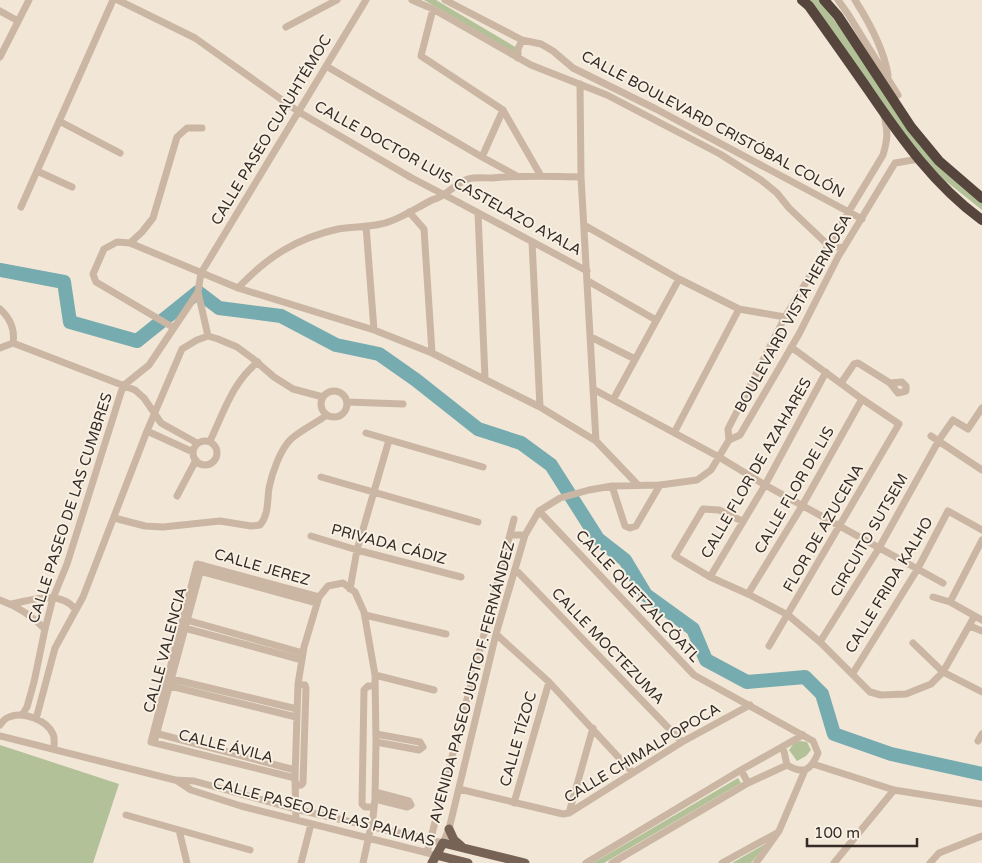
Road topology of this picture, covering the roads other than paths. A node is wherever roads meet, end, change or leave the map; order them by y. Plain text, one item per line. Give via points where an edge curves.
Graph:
1 (29, 0) edge
2 (113, 0) edge
3 (118, 0) edge
4 (337, 0) edge
5 (366, 0) edge
6 (412, 0) edge
7 (445, 0) edge
8 (802, 0) edge
9 (824, 0) edge
10 (838, 0) edge
11 (855, 0) edge
12 (433, 9) junction
13 (0, 11) edge
14 (18, 21) junction
15 (286, 27) dead end
16 (522, 40) junction
17 (0, 57) edge
18 (518, 58) junction
19 (326, 66) junction
20 (574, 68) junction
21 (557, 75) junction
22 (888, 81) junction
23 (580, 84) junction
24 (898, 95) joint
25 (503, 110) junction
26 (882, 110) junction
27 (299, 112) junction
28 (59, 121) junction
29 (911, 127) junction
30 (202, 128) dead end
31 (120, 153) dead end
32 (482, 157) junction
33 (919, 159) junction
34 (37, 171) junction
35 (517, 176) junction
36 (541, 176) junction
37 (581, 177) junction
38 (72, 187) dead end
39 (982, 198) edge
40 (21, 206) dead end
41 (409, 212) junction
42 (849, 212) junction
43 (478, 213) junction
44 (862, 219) junction
45 (982, 220) edge
46 (584, 225) junction
47 (366, 226) junction
48 (532, 242) junction
49 (130, 243) junction
50 (828, 245) junction
51 (843, 248) junction
52 (587, 271) junction
53 (201, 273) junction
54 (679, 279) junction
55 (588, 281) junction
56 (238, 288) junction
57 (198, 292) junction
58 (0, 309) edge
59 (739, 309) junction
60 (786, 318) junction
61 (656, 320) junction
62 (174, 328) junction
63 (374, 330) junction
64 (208, 336) junction
65 (590, 337) junction
66 (13, 343) junction
67 (791, 347) junction
68 (0, 348) edge
69 (432, 353) junction
70 (635, 359) junction
71 (258, 362) junction
72 (826, 372) junction
73 (485, 378) junction
74 (841, 383) junction
75 (890, 383) dead end
76 (123, 386) junction
77 (593, 389) junction
78 (323, 398) junction
79 (862, 399) junction
80 (613, 400) junction
81 (347, 402) junction
82 (403, 404) dead end
83 (540, 406) junction
84 (982, 408) edge
85 (155, 415) junction
86 (327, 416) junction
87 (148, 431) junction
88 (366, 433) dead end
89 (674, 433) junction
90 (931, 436) dead end
91 (389, 440) junction
92 (729, 440) junction
93 (939, 440) junction
94 (210, 441) junction
95 (596, 441) junction
96 (197, 444) junction
97 (193, 452) junction
98 (719, 457) junction
99 (196, 460) junction
100 (483, 467) dead end
101 (982, 470) edge
102 (321, 477) dead end
103 (638, 485) junction
104 (660, 485) junction
105 (764, 485) junction
106 (612, 486) junction
107 (373, 491) junction
108 (177, 496) dead end
109 (802, 506) junction
110 (539, 511) junction
111 (114, 518) junction
112 (514, 519) dead end
113 (742, 521) junction
114 (478, 522) dead end
115 (840, 526) junction
116 (982, 530) edge
117 (510, 535) junction
118 (525, 535) junction
119 (310, 536) dead end
120 (982, 540) edge
121 (879, 548) junction
122 (357, 550) junction
123 (199, 567) joint
124 (515, 569) junction
125 (917, 570) junction
126 (461, 577) dead end
127 (710, 577) junction
128 (943, 583) dead end
129 (350, 589) junction
130 (748, 594) junction
131 (933, 597) dead end
132 (53, 598) junction
133 (0, 600) edge
134 (318, 600) junction
135 (950, 602) junction
136 (11, 604) junction
137 (75, 609) junction
138 (365, 615) junction
139 (788, 615) junction
140 (974, 617) junction
141 (982, 620) edge
142 (184, 624) junction
143 (970, 626) junction
144 (45, 629) junction
145 (982, 631) edge
146 (446, 634) dead end
147 (496, 634) junction
148 (820, 642) junction
149 (913, 643) dead end
150 (769, 646) dead end
151 (302, 656) junction
152 (943, 672) junction
153 (853, 673) junction
154 (375, 675) junction
155 (34, 682) junction
156 (169, 682) junction
157 (549, 682) junction
158 (298, 684) junction
159 (45, 685) junction
160 (375, 686) junction
161 (434, 690) dead end
162 (982, 692) edge
163 (750, 705) junction
164 (297, 713) junction
165 (22, 716) junction
166 (36, 719) junction
167 (0, 725) edge
168 (593, 728) junction
169 (155, 733) junction
170 (982, 734) edge
171 (803, 735) junction
172 (0, 736) edge
173 (376, 738) junction
174 (978, 741) dead end
175 (153, 742) joint
176 (682, 742) junction
177 (196, 744) junction
178 (783, 747) junction
179 (54, 749) junction
180 (194, 753) junction
181 (243, 756) junction
182 (240, 764) junction
183 (813, 764) junction
184 (787, 765) junction
185 (740, 770) junction
186 (805, 770) junction
187 (633, 772) junction
188 (295, 778) junction
189 (175, 780) junction
190 (748, 783) junction
191 (459, 789) junction
192 (894, 790) junction
193 (514, 803) junction
194 (982, 804) edge
195 (374, 807) junction
196 (295, 809) junction
197 (569, 813) junction
198 (126, 815) dead end
199 (296, 820) junction
200 (311, 824) junction
201 (371, 827) junction
202 (449, 829) junction
203 (179, 830) junction
204 (779, 831) junction
205 (982, 836) edge
206 (368, 839) junction
207 (430, 840) junction
208 (443, 843) junction
209 (464, 848) junction
210 (250, 850) dead end
211 (431, 857) edge
212 (188, 863) edge
213 (302, 863) edge
214 (363, 863) edge
215 (468, 863) edge
216 (525, 863) edge
217 (586, 863) edge
218 (612, 863) edge
219 (722, 863) edge
220 (756, 863) edge
221 (834, 863) edge
222 (930, 863) edge

1 - 14 street
2 - 28 street
3 - 27 street, CALLE DOCTOR LUIS CASTELAZO AYALA via 195,38
4 - 15 street
5 - 19 street, CALLE PASEO CUAUHTÉMOC
6 - 12 street, CALLE BOULEVARD CRISTÓBAL COLÓN
7 - 16 street, CALLE BOULEVARD CRISTÓBAL COLÓN
8 - 26 highway via 810,6
9 - 29 highway via 838,16
10 - 22 street
11 - 22 street via 886,62
12 - 18 street, CALLE BOULEVARD CRISTÓBAL COLÓN
12 - 25 street via 422,56
13 - 14 street
14 - 17 street
16 - 18 street
16 - 20 street, CALLE BOULEVARD CRISTÓBAL COLÓN via 541,44
18 - 21 street, CALLE BOULEVARD CRISTÓBAL COLÓN
19 - 27 street, CALLE PASEO CUAUHTÉMOC
19 - 32 street
20 - 21 street via 566,74
20 - 42 street, CALLE BOULEVARD CRISTÓBAL COLÓN
21 - 23 street, CALLE BOULEVARD CRISTÓBAL COLÓN
22 - 24 street
23 - 37 street
23 - 50 street, CALLE BOULEVARD CRISTÓBAL COLÓN via 648,115 761,180 778,193
24 - 29 highway
25 - 32 street
25 - 36 street
26 - 33 highway
26 - 42 street, BOULEVARD VISTA HERMOSA via 888,132 883,155
27 - 43 street, CALLE DOCTOR LUIS CASTELAZO AYALA, bridge
27 - 53 street, CALLE PASEO CUAUHTÉMOC
28 - 31 street
28 - 34 street
29 - 39 highway via 939,161
30 - 49 street via 187,128 177,137 153,218
32 - 35 street
33 - 44 street, BOULEVARD VISTA HERMOSA via 895,163
33 - 45 highway
34 - 38 street
34 - 40 street
35 - 36 street
35 - 41 street via 469,179 438,199
36 - 37 street
37 - 46 street
41 - 47 street via 390,222
41 - 69 street via 424,229
42 - 44 street, CALLE BOULEVARD CRISTÓBAL COLÓN
42 - 50 street, BOULEVARD VISTA HERMOSA
43 - 48 street, CALLE DOCTOR LUIS CASTELAZO AYALA
43 - 73 street
44 - 51 street, BOULEVARD VISTA HERMOSA
46 - 52 street
46 - 54 street
47 - 56 street via 338,229 288,246
47 - 63 street
48 - 52 street, CALLE DOCTOR LUIS CASTELAZO AYALA
48 - 83 street
49 - 53 street
49 - 62 street via 117,242 104,248 94,274 96,282
50 - 51 street
50 - 60 street, BOULEVARD VISTA HERMOSA
51 - 67 street, BOULEVARD VISTA HERMOSA
52 - 55 street
53 - 56 street
53 - 57 street, CALLE PASEO DE LAS CUMBRES
54 - 59 street
54 - 61 street
55 - 61 street
55 - 65 street
56 - 63 street
57 - 62 street, CALLE PASEO DE LAS CUMBRES
57 - 64 street
58 - 66 street via 6,314 14,333
59 - 60 street
59 - 89 street
60 - 92 street, BOULEVARD VISTA HERMOSA via 728,429
61 - 70 street
62 - 76 street, CALLE PASEO DE LAS CUMBRES via 149,365
63 - 69 street
64 - 71 street via 236,346
64 - 85 street, CALLE PASEO DE LAS CUMBRES via 182,349
65 - 70 street
65 - 77 street
66 - 68 street
66 - 76 street
67 - 72 street
67 - 92 street, BOULEVARD VISTA HERMOSA via 740,435
69 - 73 street
70 - 80 street
71 - 78 street via 294,389
71 - 94 street via 240,379
72 - 74 street
72 - 105 street, CALLE FLOR DE AZAHARES
73 - 83 street
74 - 75 street via 858,362
74 - 79 street
76 - 85 street via 140,394
76 - 132 street, CALLE PASEO DE LAS CUMBRES via 67,564
77 - 80 street
77 - 95 street
78 - 81 street via 334,391 342,394
78 - 86 street via 322,409
79 - 109 street, CALLE FLOR DE LIS
79 - 115 street, FLOR DE AZUCENA via 899,424
80 - 89 street
81 - 82 street
81 - 86 street via 343,414
83 - 95 street
84 - 93 street, CIRCUITO SUTSEM via 968,429 953,420
85 - 87 street, CALLE PASEO DE LAS CUMBRES
85 - 96 street via 161,423
86 - 111 street via 285,447 273,474 266,518 260,525 220,521 145,526
87 - 97 street
87 - 111 street, CALLE PASEO DE LAS CUMBRES
88 - 91 street
89 - 98 street
90 - 93 street
91 - 100 street
91 - 107 street
92 - 98 street, BOULEVARD VISTA HERMOSA
93 - 101 street
93 - 121 street, CIRCUITO SUTSEM
94 - 96 street via 203,440
94 - 99 street via 217,448 215,460 203,465
95 - 103 street
96 - 97 street
97 - 99 street
98 - 104 street, BOULEVARD VISTA HERMOSA via 711,470 697,480
98 - 105 street
99 - 108 street
102 - 107 street
103 - 104 street, BOULEVARD VISTA HERMOSA
103 - 106 street, AVENIDA PASEO JUSTO F. FERNÁNDEZ
104 - 106 street via 636,526 630,528 625,526
105 - 109 street
105 - 113 street, CALLE FLOR DE AZAHARES
106 - 110 street, AVENIDA PASEO JUSTO F. FERNÁNDEZ via 560,498
107 - 114 street
107 - 122 street
109 - 115 street
109 - 130 street, CALLE FLOR DE LIS
110 - 118 street, AVENIDA PASEO JUSTO F. FERNÁNDEZ
110 - 163 street, CALLE QUETZALCÓATL via 694,675
111 - 137 street, CALLE PASEO DE LAS CUMBRES via 83,597
112 - 117 street
113 - 127 street, CALLE FLOR DE AZAHARES
113 - 127 street via 719,510 703,509 675,556
115 - 121 street
115 - 139 street, FLOR DE AZUCENA
116 - 125 street, CALLE FRIDA KALHO via 948,511
117 - 118 street
117 - 207 street
118 - 124 street, AVENIDA PASEO JUSTO F. FERNÁNDEZ
119 - 122 street, PRIVADA CÁDIZ
120 - 135 street
121 - 125 street
121 - 148 street, CIRCUITO SUTSEM
122 - 126 street, PRIVADA CÁDIZ
122 - 129 street
123 - 134 street, CALLE JEREZ
123 - 142 street, CALLE VALENCIA
124 - 147 street, AVENIDA PASEO JUSTO F. FERNÁNDEZ
124 - 176 street, CALLE MOCTEZUMA
125 - 128 street
125 - 153 street, CALLE FRIDA KALHO
127 - 130 street
129 - 134 street via 343,583 328,586
129 - 138 street via 355,592
130 - 139 street
131 - 135 street
132 - 136 street
132 - 137 street via 66,600
132 - 144 street, CALLE PASEO DE LAS CUMBRES
133 - 136 street
134 - 151 street
135 - 140 street
136 - 144 street
137 - 159 street, CALLE PASEO DE LAS CUMBRES via 55,648
138 - 146 street
138 - 154 street
139 - 148 street
139 - 150 street, FLOR DE AZUCENA
140 - 141 street
140 - 143 street
142 - 151 street
142 - 156 street, CALLE VALENCIA
143 - 145 street
143 - 152 street
144 - 155 street, CALLE PASEO DE LAS CUMBRES
147 - 157 street
147 - 191 street, AVENIDA PASEO JUSTO F. FERNÁNDEZ
148 - 153 street
149 - 152 street
151 - 158 street
152 - 153 street via 931,684 918,690 881,695 870,692
152 - 162 street
154 - 160 street
154 - 161 street
155 - 159 street
155 - 165 street, CALLE PASEO DE LAS CUMBRES
156 - 164 street
156 - 169 street, CALLE VALENCIA
157 - 168 street
157 - 193 street, CALLE TÍZOC
158 - 164 street
158 - 188 street via 306,688 301,786
159 - 166 street, CALLE PASEO DE LAS CUMBRES
160 - 173 street
160 - 195 street via 364,690 362,804
163 - 171 street, CALLE QUETZALCÓATL
163 - 176 street, CALLE CHIMALPOPOCA
164 - 188 street
165 - 166 street
165 - 167 street via 8,717
166 - 179 street via 49,726 54,736
168 - 187 street
168 - 197 street
169 - 175 street, CALLE VALENCIA
169 - 177 street, CALLE ÁVILA
170 - 174 street
171 - 178 street
171 - 183 street via 814,741 818,753
172 - 179 street, CALLE PASEO DE LAS PALMAS
173 - 173 street via 419,750 423,747 420,742
173 - 195 street
175 - 180 street, CALLE ÁVILA
176 - 187 street, CALLE CHIMALPOPOCA
177 - 180 street
177 - 181 street, CALLE ÁVILA
178 - 184 street
178 - 185 street
179 - 189 street, CALLE PASEO DE LAS PALMAS
180 - 182 street, CALLE ÁVILA
181 - 182 street
181 - 188 street, CALLE ÁVILA
182 - 188 street, CALLE ÁVILA
183 - 186 street
183 - 192 street
184 - 186 street via 795,770
184 - 190 street
185 - 190 street
185 - 217 street
186 - 204 street
187 - 197 street, CALLE CHIMALPOPOCA
188 - 196 street
189 - 196 street, CALLE PASEO DE LAS PALMAS via 194,781
189 - 199 street, CALLE PASEO DE LAS PALMAS via 191,790
190 - 218 street
191 - 193 street, CALLE CHIMALPOPOCA
191 - 202 street, AVENIDA PASEO JUSTO F. FERNÁNDEZ
192 - 194 street
192 - 221 street
193 - 197 street, CALLE CHIMALPOPOCA
195 - 201 street
196 - 199 street
196 - 201 street, CALLE PASEO DE LAS PALMAS
198 - 203 street
199 - 200 street, CALLE PASEO DE LAS PALMAS
200 - 206 street, CALLE PASEO DE LAS PALMAS
200 - 213 street
201 - 206 street
201 - 207 street, CALLE PASEO DE LAS PALMAS
202 - 208 street, AVENIDA PASEO JUSTO F. FERNÁNDEZ
202 - 209 main road via 454,840
203 - 210 street
203 - 212 street
204 - 219 street
204 - 220 street
205 - 222 street via 939,853
206 - 211 street, CALLE PASEO DE LAS PALMAS
206 - 214 street
207 - 208 street, CALLE PASEO DE LAS PALMAS
207 - 211 street
208 - 209 main road, CALLE PASEO DE LAS PALMAS
208 - 211 main road, AVENIDA PASEO JUSTO F. FERNÁNDEZ
209 - 216 main road, CALLE PASEO DE LAS PALMAS
211 - 215 main road, CALLE PASEO DE LAS PALMAS

